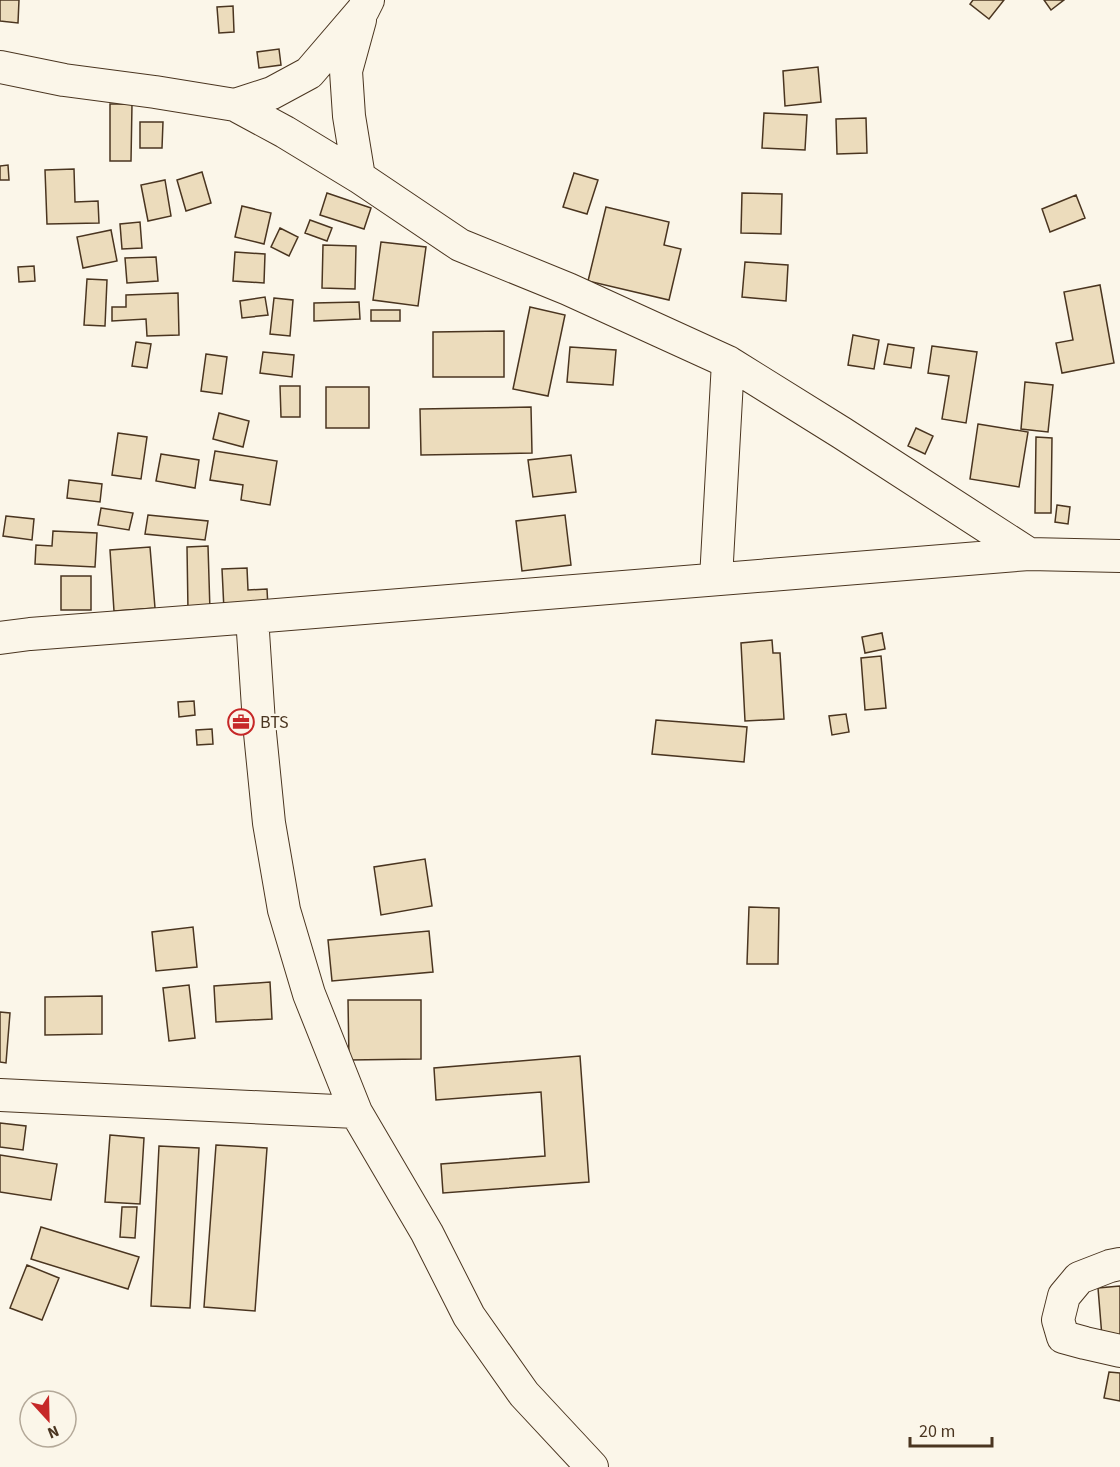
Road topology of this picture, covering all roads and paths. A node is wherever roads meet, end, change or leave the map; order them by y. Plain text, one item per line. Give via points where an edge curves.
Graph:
1 (365, 5) edge
2 (0, 67) edge
3 (235, 105) junction
4 (359, 177) junction
5 (728, 363) junction
6 (1029, 554) junction
7 (1120, 556) edge
8 (716, 579) junction
9 (252, 617) junction
10 (0, 638) edge
11 (0, 1095) edge
12 (356, 1112) junction
13 (1120, 1264) edge
14 (1120, 1351) edge
15 (592, 1467) edge

1 - 3 street via 309,73 272,93
1 - 4 street via 346,71
2 - 3 street
3 - 4 street
4 - 5 street via 460,245
5 - 6 street
5 - 8 street
6 - 7 street
6 - 8 street
8 - 9 street
9 - 10 street
9 - 12 street via 266,790 284,910 309,994
11 - 12 street
12 - 15 street via 428,1233 469,1316 524,1394
13 - 14 street via 1079,1278 1064,1296 1058,1320 1063,1337

